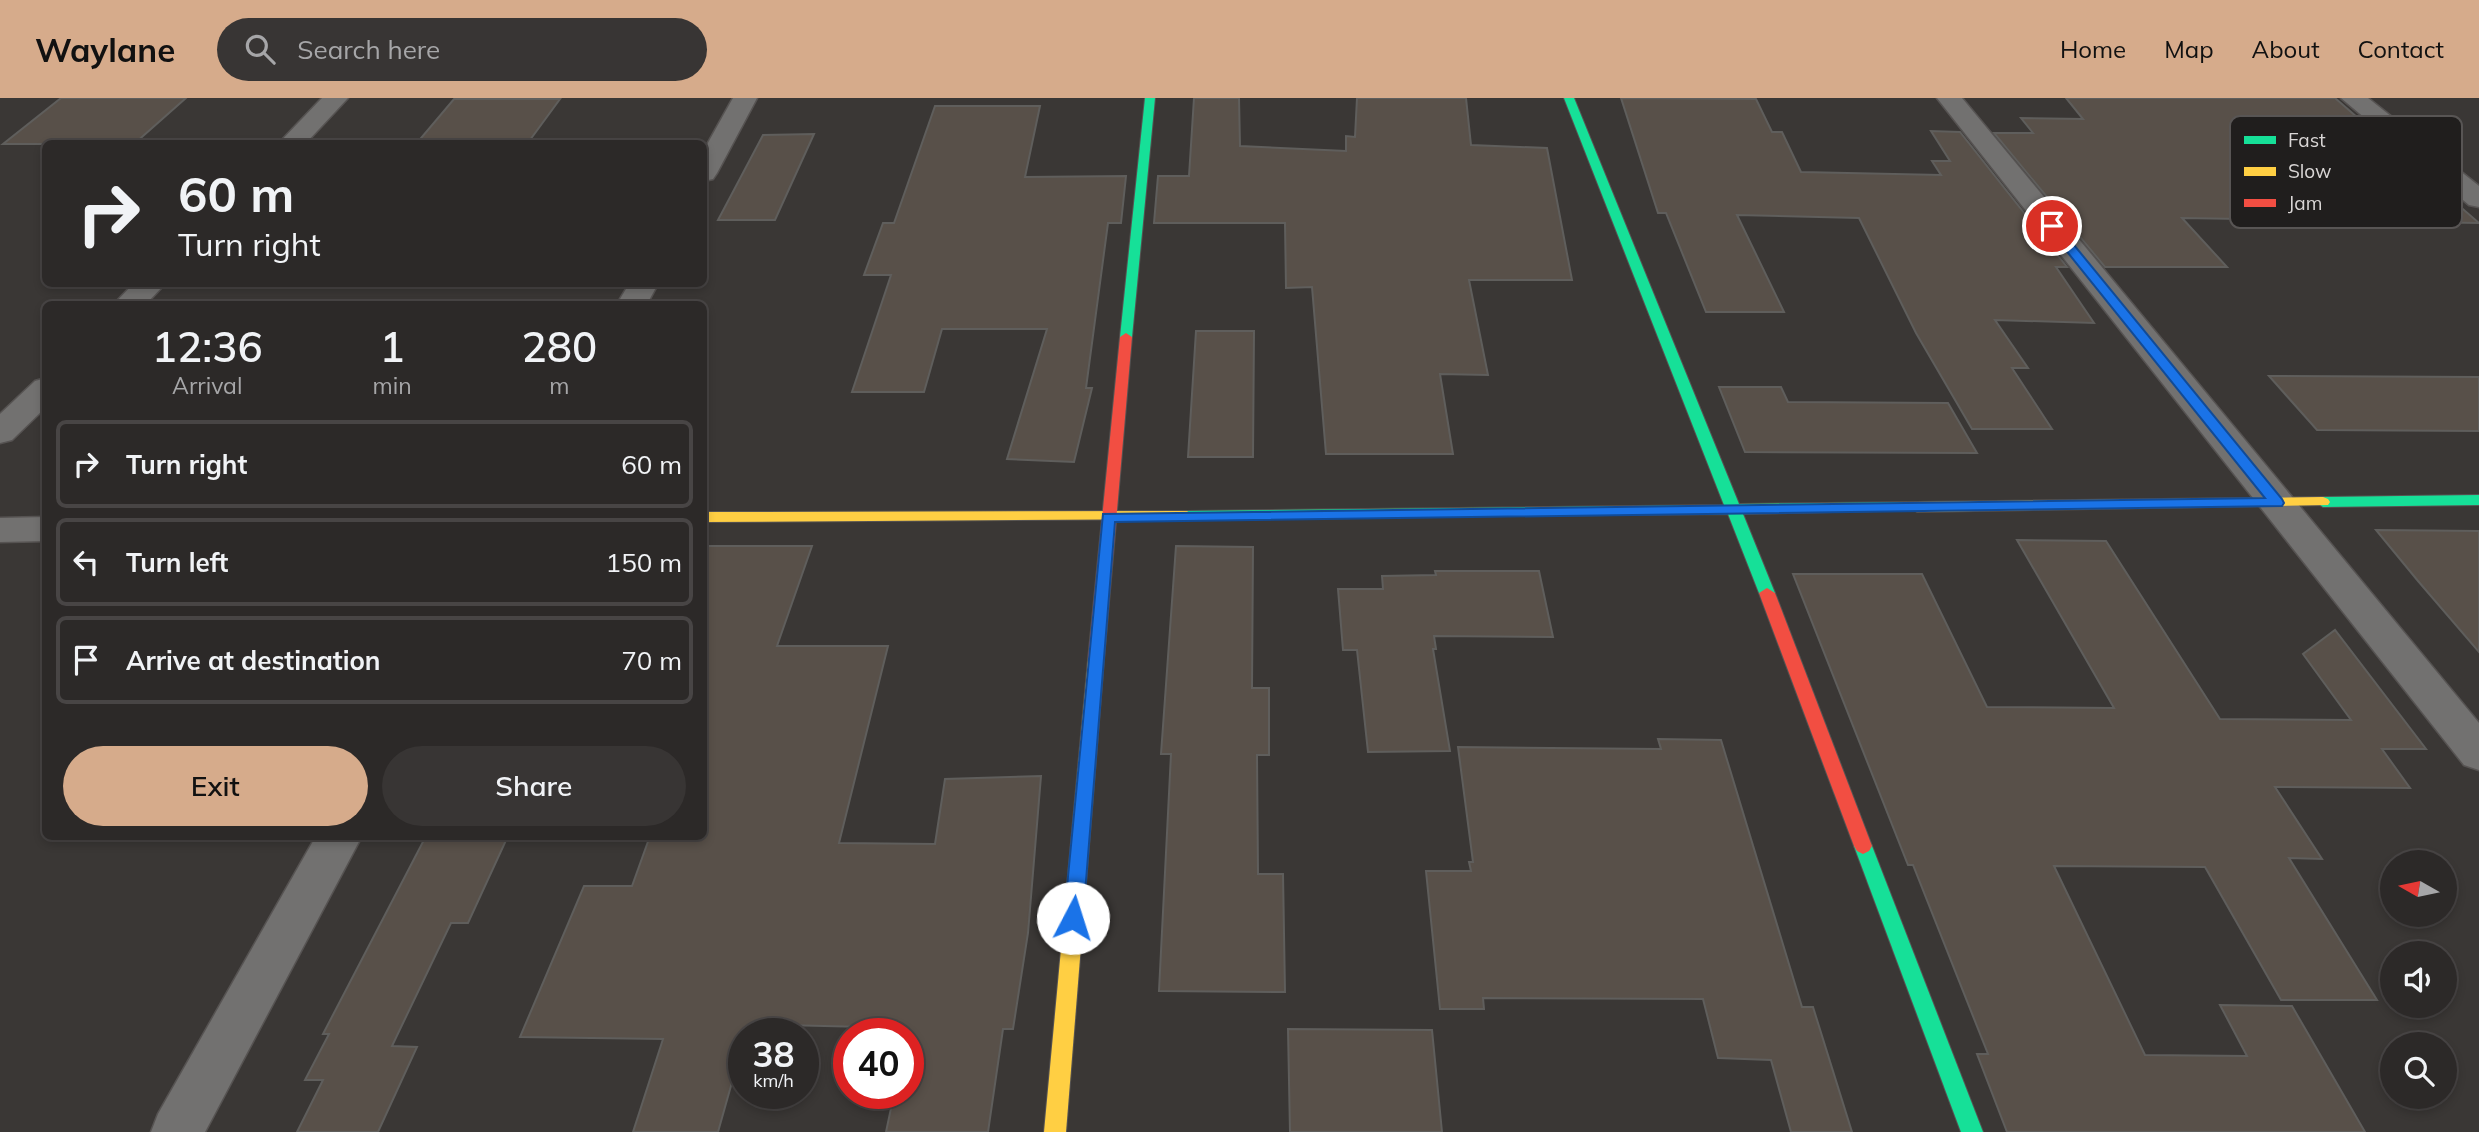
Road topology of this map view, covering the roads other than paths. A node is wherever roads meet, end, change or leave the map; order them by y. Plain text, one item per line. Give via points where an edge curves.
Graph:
1 (336, 98) edge
2 (745, 98) edge
3 (1150, 98) edge
4 (1569, 98) edge
5 (1949, 98) edge
6 (2353, 98) edge
7 (2375, 116) edge
8 (294, 140) edge
9 (707, 168) edge
10 (2462, 185) edge
11 (2479, 199) edge
12 (147, 287) edge
13 (132, 301) edge
14 (42, 392) edge
15 (0, 433) edge
16 (2479, 500) edge
17 (2277, 503) junction
18 (1735, 509) junction
19 (707, 517) edge
20 (1108, 517) junction
21 (42, 529) edge
22 (0, 530) edge
23 (2479, 752) edge
24 (338, 840) edge
25 (177, 1132) edge
26 (1055, 1132) edge
27 (1972, 1132) edge

1 - 8 street
2 - 9 street
3 - 20 street
4 - 18 street
5 - 17 street
6 - 7 street
10 - 11 street
12 - 13 street
14 - 15 street
16 - 17 street
17 - 18 street
17 - 23 street
18 - 20 street
18 - 27 street
19 - 20 street
20 - 26 street
21 - 22 street
24 - 25 street

